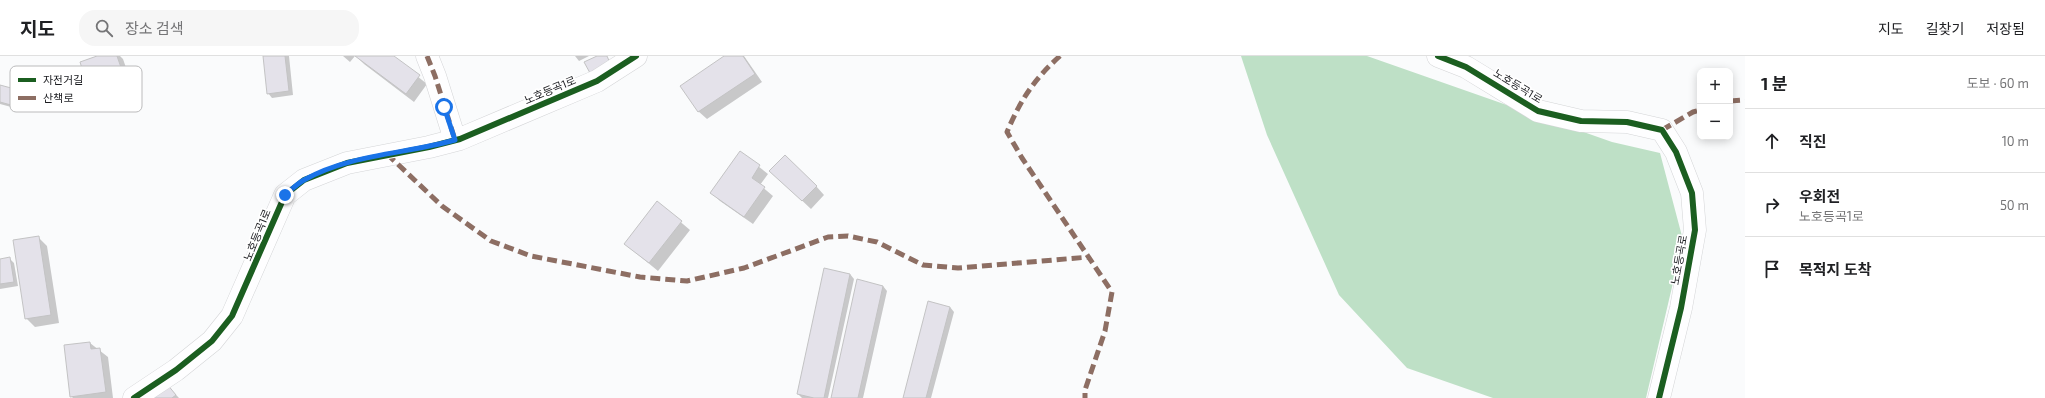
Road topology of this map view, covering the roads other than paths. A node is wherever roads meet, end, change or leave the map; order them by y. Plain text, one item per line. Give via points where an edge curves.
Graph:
1 (427, 56) edge
2 (636, 56) edge
3 (1438, 56) edge
4 (1662, 130) joint
5 (455, 140) junction
6 (134, 398) edge
7 (1659, 398) edge

1 - 5 street
2 - 5 street, 노호등곡1로 via 597,81
3 - 4 street, 노호등곡1로 via 1466,67 1538,111 1581,121 1627,122
4 - 7 street, 노호등곡로 via 1676,152 1692,193 1695,230 1681,308
5 - 6 street, 노호등곡1로 via 347,163 304,180 285,195 232,316 212,341 176,370

